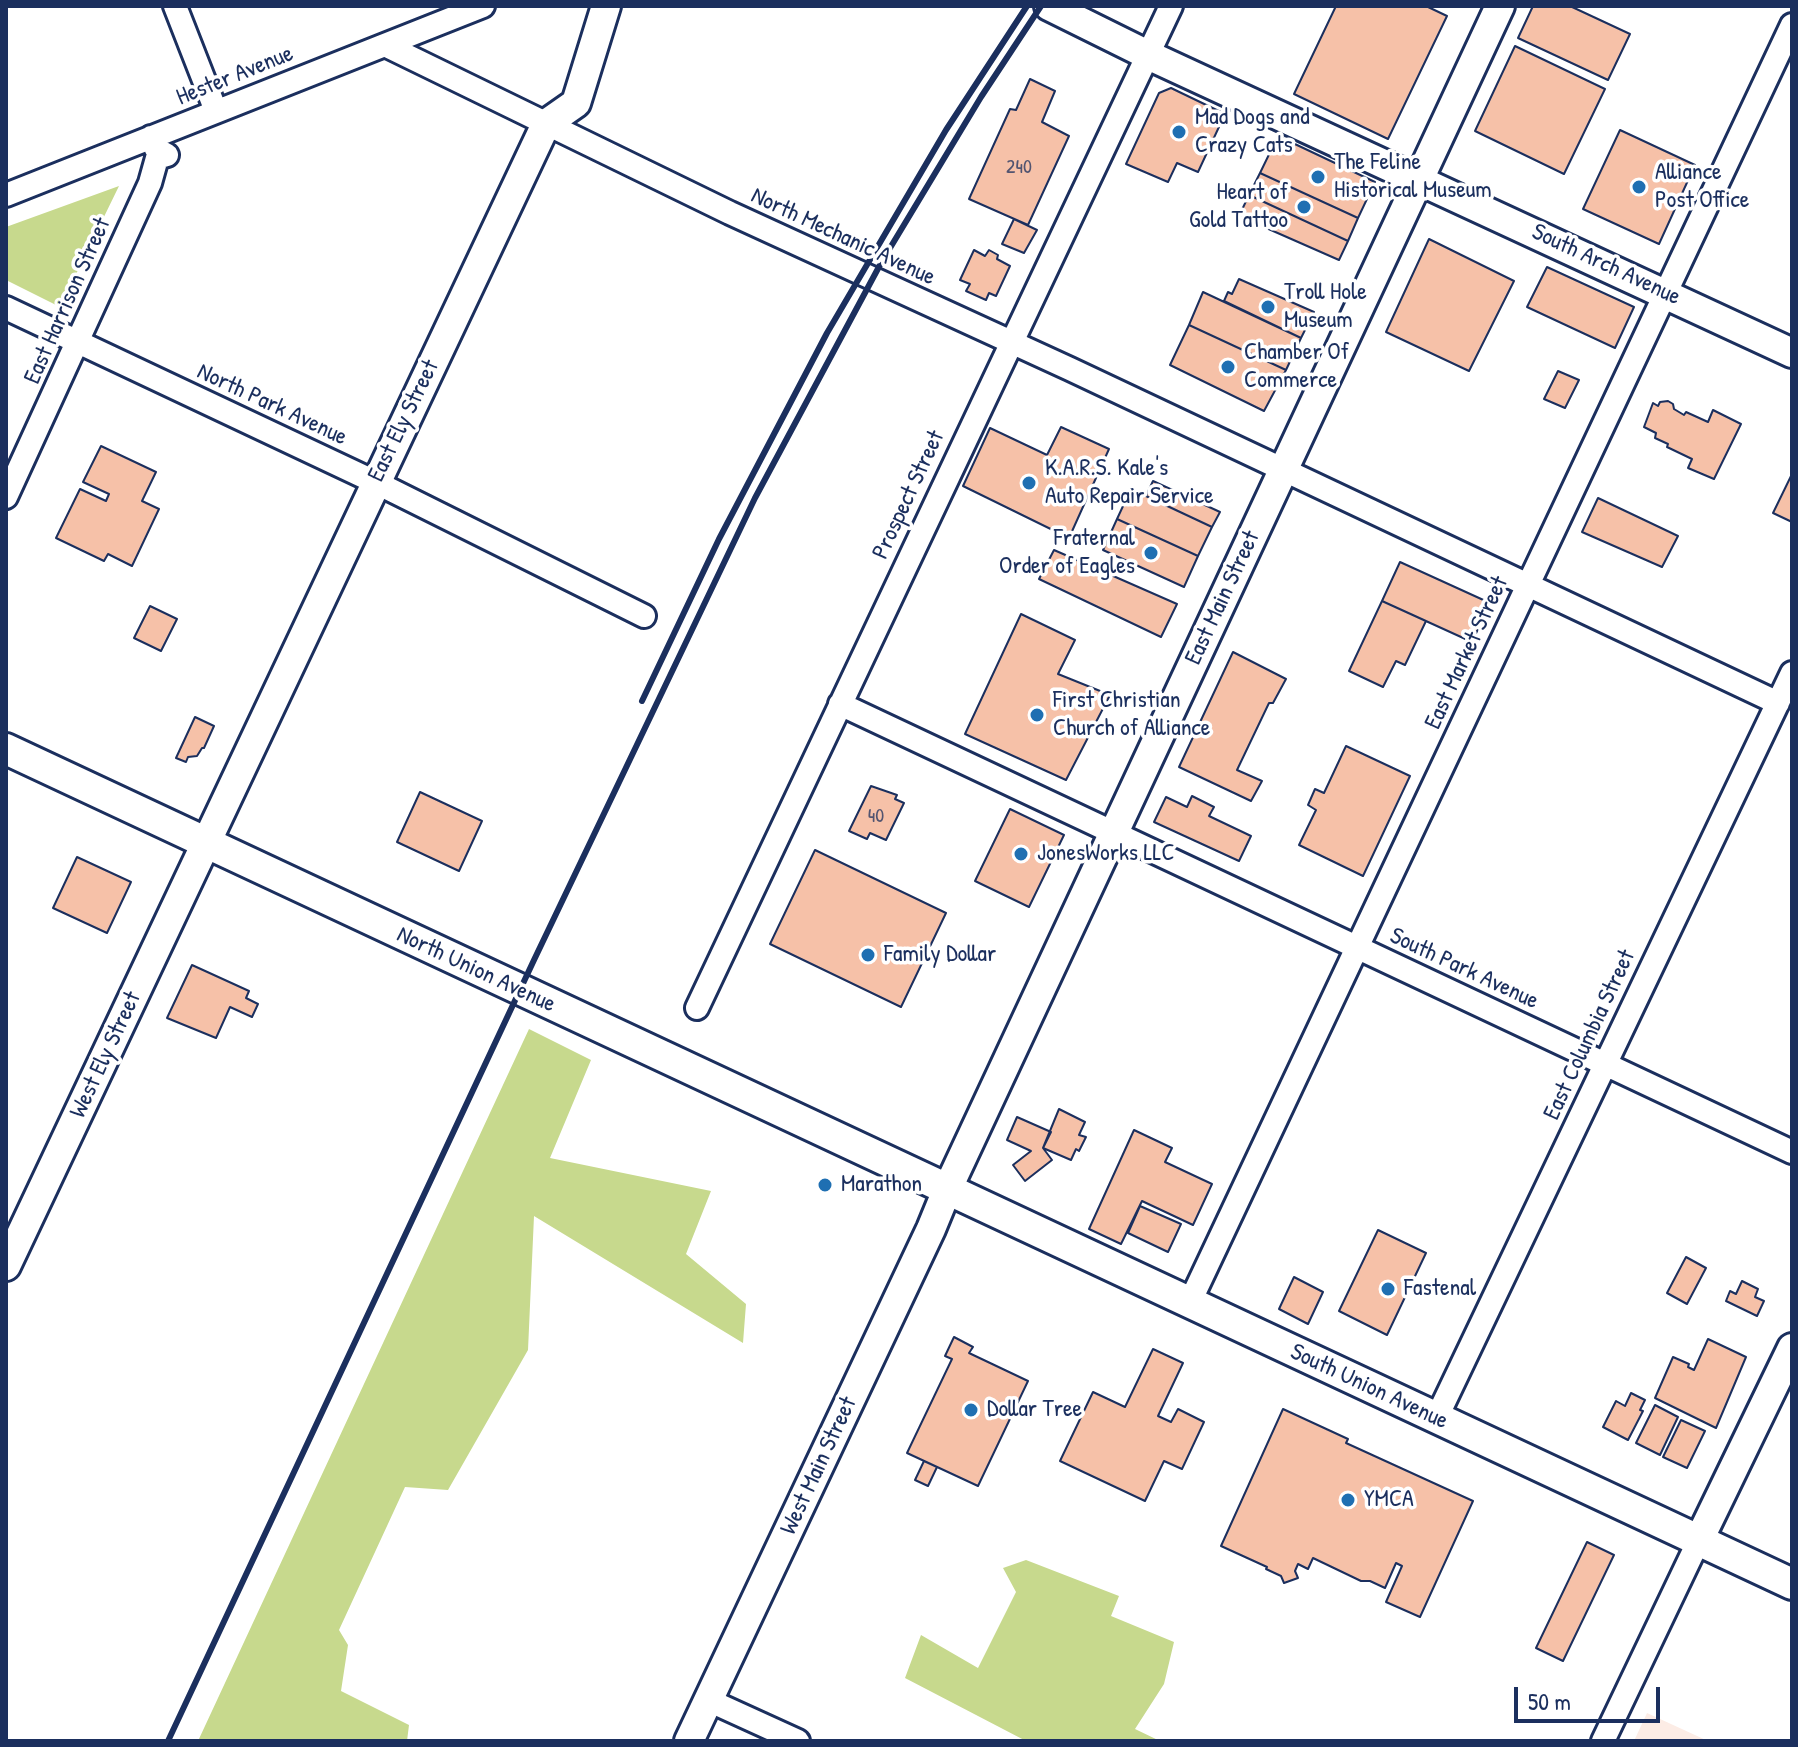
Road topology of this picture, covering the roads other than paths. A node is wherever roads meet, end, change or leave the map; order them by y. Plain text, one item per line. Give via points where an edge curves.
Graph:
1 (175, 6) edge
2 (606, 6) edge
3 (1049, 6) edge
4 (1171, 6) edge
5 (1500, 6) edge
6 (479, 7) edge
7 (1792, 25) edge
8 (385, 45) junction
9 (1148, 55) junction
10 (216, 111) junction
11 (546, 124) junction
12 (151, 137) junction
13 (1420, 178) junction
14 (6, 195) edge
15 (1666, 293) junction
16 (6, 308) edge
17 (1010, 342) junction
18 (78, 343) junction
19 (1792, 353) edge
20 (1283, 470) junction
21 (375, 482) junction
22 (6, 497) edge
23 (1529, 584) junction
24 (644, 616) dead end
25 (1792, 673) edge
26 (1778, 703) junction
27 (840, 704) junction
28 (6, 749) edge
29 (1114, 833) junction
30 (205, 843) junction
31 (1357, 947) junction
32 (697, 1008) dead end
33 (1605, 1064) junction
34 (1792, 1152) edge
35 (947, 1190) junction
36 (6, 1266) edge
37 (1189, 1304) junction
38 (1792, 1348) edge
39 (1436, 1419) junction
40 (1699, 1540) junction
41 (1792, 1584) edge
42 (708, 1700) junction
43 (689, 1741) edge
44 (798, 1741) edge
45 (1603, 1741) edge

1 - 10 street
2 - 11 street, East Ely Street via 576,103
3 - 9 street, South Arch Avenue
4 - 9 street, Prospect Street
5 - 13 street, East Main Street
6 - 8 street, Hester Avenue
7 - 15 street, East Market Street
8 - 10 street, Hester Avenue
8 - 11 street, North Mechanic Avenue
9 - 13 street, South Arch Avenue
9 - 17 street, Prospect Street
10 - 12 street, Hester Avenue
11 - 17 street, North Mechanic Avenue
11 - 21 street, East Ely Street
12 - 14 street, Hester Avenue
12 - 18 street, East Harrison Street via 156,149 167,155 157,158
13 - 15 street, South Arch Avenue
13 - 20 street, East Main Street
15 - 19 street, South Arch Avenue
15 - 23 street, East Market Street
16 - 18 street, North Park Avenue
17 - 20 street, North Mechanic Avenue
17 - 27 street, Prospect Street
18 - 21 street, North Park Avenue
18 - 22 street, East Harrison Street
20 - 23 street, North Mechanic Avenue
20 - 29 street, East Main Street
21 - 24 street, North Park Avenue
21 - 30 street, East Ely Street
23 - 26 street, North Mechanic Avenue
23 - 31 street, East Market Street
25 - 26 street, East Columbia Street
26 - 33 street, East Columbia Street
27 - 29 street
27 - 32 street, Prospect Street
28 - 30 main road, North Union Avenue
29 - 31 street, South Park Avenue
29 - 35 street, East Main Street
30 - 35 main road, North Union Avenue
30 - 36 street, West Ely Street
31 - 33 street, South Park Avenue
31 - 37 street, East Market Street
33 - 34 street, South Park Avenue
33 - 39 street, East Columbia Street
35 - 37 main road, South Union Avenue
35 - 42 street, West Main Street
37 - 39 main road, South Union Avenue
38 - 40 street
39 - 40 main road, South Union Avenue
40 - 41 main road, South Union Avenue
40 - 45 street
42 - 43 street, West Main Street
42 - 44 street

